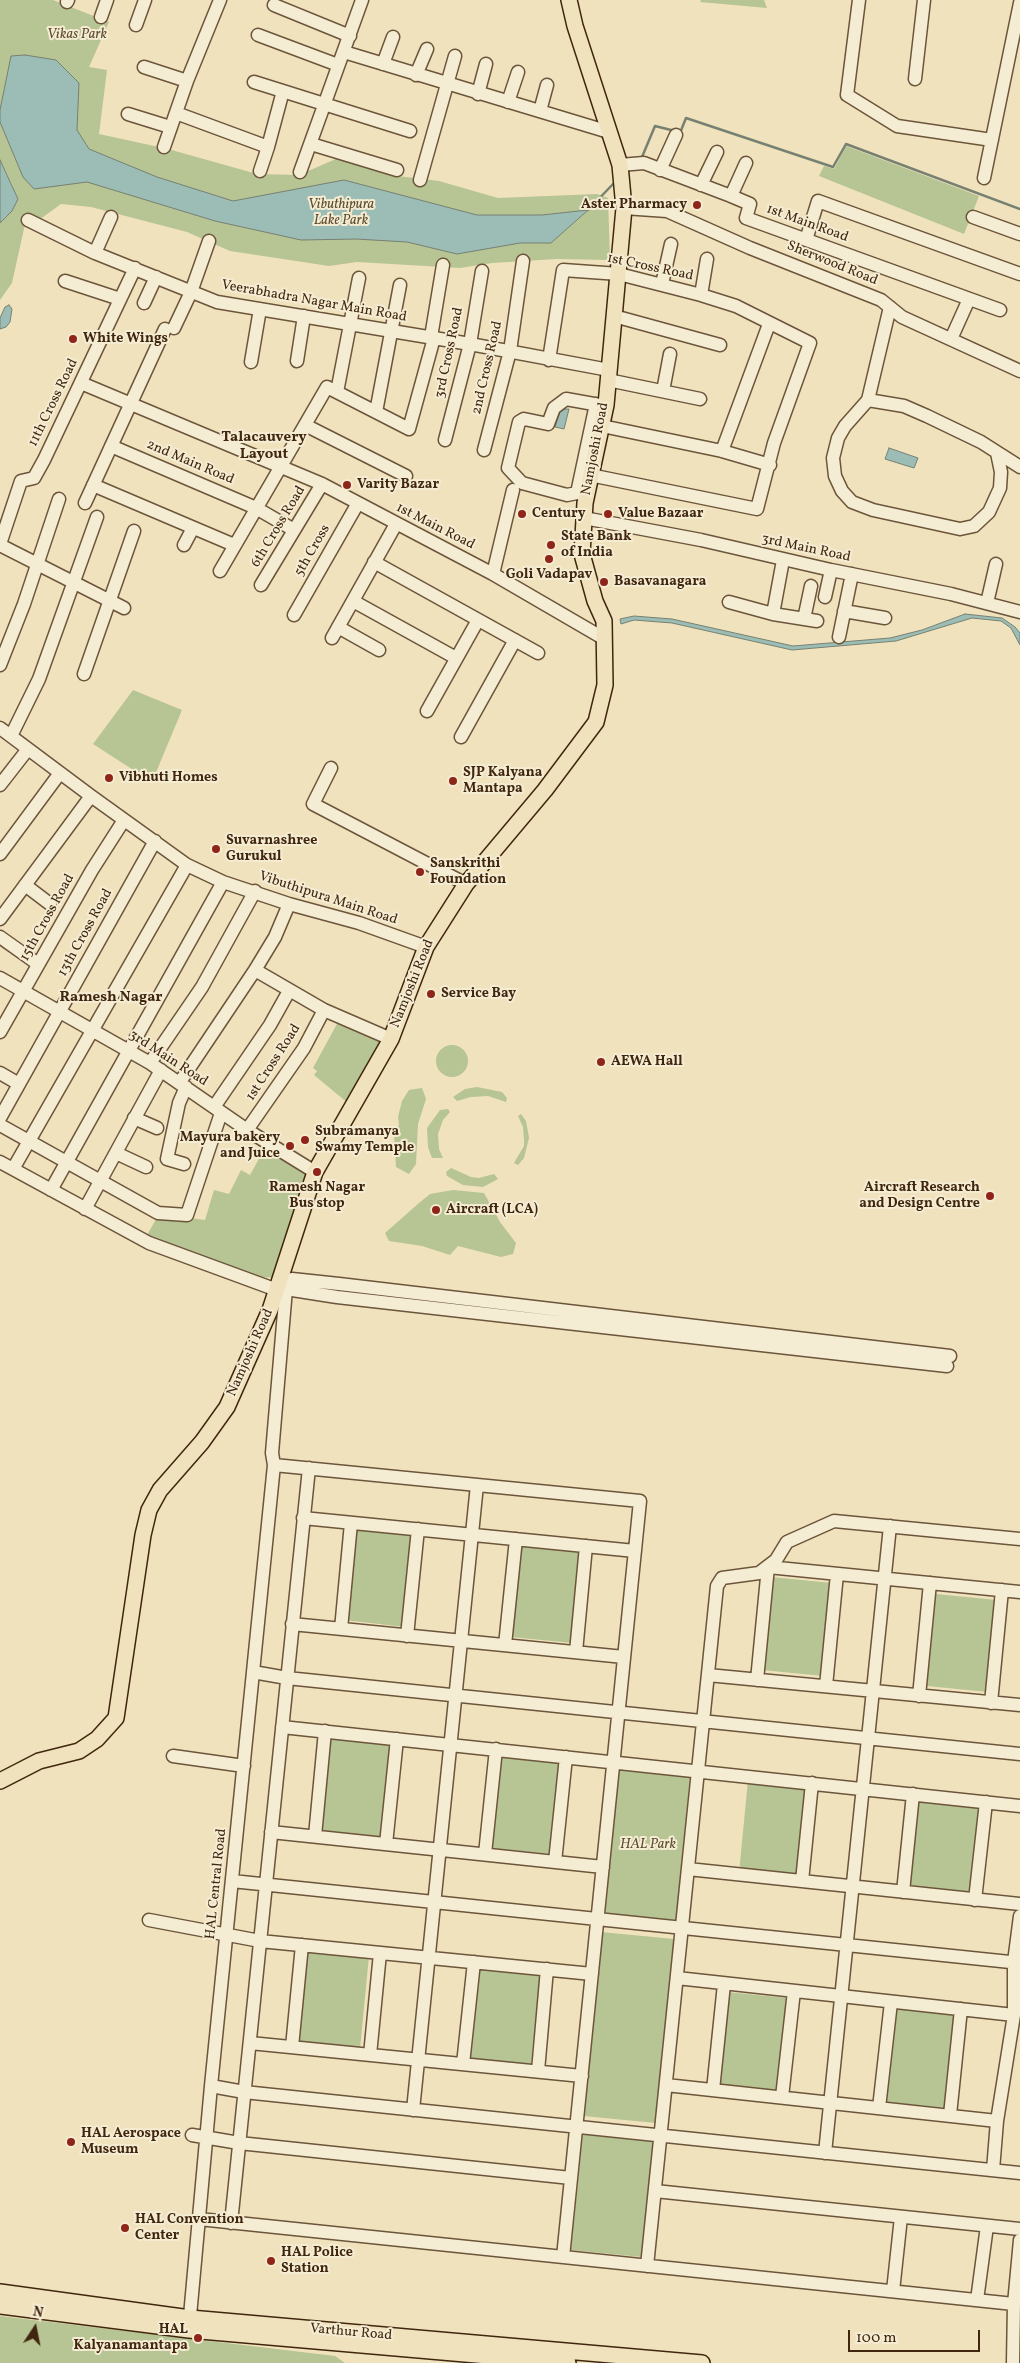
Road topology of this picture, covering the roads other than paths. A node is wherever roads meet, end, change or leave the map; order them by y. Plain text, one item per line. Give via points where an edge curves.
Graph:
1 (108, 0) edge
2 (145, 0) edge
3 (220, 0) edge
4 (362, 0) edge
5 (570, 0) edge
6 (859, 0) edge
7 (924, 0) edge
8 (1010, 0) edge
9 (1020, 3) edge
10 (274, 5) dead end
11 (101, 17) dead end
12 (136, 25) dead end
13 (258, 35) dead end
14 (350, 36) junction
15 (393, 37) dead end
16 (427, 49) dead end
17 (344, 52) junction
18 (455, 56) dead end
19 (338, 64) junction
20 (383, 64) junction
21 (486, 64) dead end
22 (144, 67) dead end
23 (518, 72) dead end
24 (416, 75) junction
25 (915, 78) dead end
26 (187, 81) junction
27 (254, 82) dead end
28 (447, 85) junction
29 (547, 85) dead end
30 (283, 91) junction
31 (478, 94) junction
32 (508, 102) junction
33 (324, 105) junction
34 (540, 111) junction
35 (176, 113) junction
36 (128, 114) dead end
37 (170, 128) junction
38 (410, 131) dead end
39 (609, 132) junction
40 (676, 135) dead end
41 (992, 140) junction
42 (311, 144) junction
43 (164, 147) dead end
44 (268, 147) junction
45 (717, 152) dead end
46 (746, 163) dead end
47 (620, 165) junction
48 (397, 170) dead end
49 (660, 170) junction
50 (260, 171) dead end
51 (300, 172) dead end
52 (984, 178) dead end
53 (420, 180) dead end
54 (701, 185) junction
55 (731, 196) junction
56 (624, 208) junction
57 (111, 217) dead end
58 (973, 217) dead end
59 (28, 220) dead end
60 (1020, 234) edge
61 (806, 240) junction
62 (209, 241) dead end
63 (671, 244) dead end
64 (95, 253) junction
65 (707, 259) dead end
66 (523, 261) dead end
67 (443, 265) dead end
68 (135, 268) junction
69 (482, 271) dead end
70 (619, 274) junction
71 (1020, 274) edge
72 (156, 277) junction
73 (359, 278) dead end
74 (66, 281) dead end
75 (662, 284) junction
76 (400, 285) dead end
77 (191, 292) junction
78 (701, 295) junction
79 (120, 299) junction
80 (969, 299) junction
81 (144, 303) dead end
82 (890, 307) junction
83 (260, 309) junction
84 (1000, 310) dead end
85 (304, 316) junction
86 (614, 316) junction
87 (902, 317) junction
88 (351, 323) junction
89 (769, 324) junction
90 (391, 330) junction
91 (432, 338) junction
92 (951, 339) junction
93 (470, 344) junction
94 (720, 345) dead end
95 (510, 351) junction
96 (670, 354) dead end
97 (549, 360) junction
98 (298, 361) dead end
99 (252, 362) dead end
100 (1020, 371) edge
101 (608, 375) junction
102 (81, 383) junction
103 (663, 391) junction
104 (337, 392) junction
105 (700, 399) dead end
106 (871, 400) junction
107 (131, 403) junction
108 (600, 405) junction
109 (376, 412) junction
110 (305, 425) junction
111 (602, 426) junction
112 (445, 440) dead end
113 (111, 446) junction
114 (484, 450) dead end
115 (722, 451) junction
116 (997, 453) junction
117 (770, 465) junction
118 (282, 466) junction
119 (1020, 467) edge
120 (590, 475) junction
121 (406, 476) dead end
122 (322, 484) junction
123 (93, 485) junction
124 (513, 490) dead end
125 (582, 494) junction
126 (59, 499) dead end
127 (85, 503) dead end
128 (358, 504) junction
129 (256, 508) junction
130 (97, 517) dead end
131 (584, 518) junction
132 (396, 524) junction
133 (193, 528) junction
134 (294, 530) junction
135 (134, 531) dead end
136 (0, 545) edge
137 (184, 545) dead end
138 (234, 545) junction
139 (784, 560) junction
140 (374, 562) junction
141 (37, 564) junction
142 (996, 564) dead end
143 (831, 570) junction
144 (220, 571) dead end
145 (493, 574) junction
146 (852, 574) junction
147 (73, 582) junction
148 (262, 585) dead end
149 (811, 586) dead end
150 (825, 597) dead end
151 (109, 601) junction
152 (353, 601) junction
153 (729, 602) dead end
154 (987, 603) junction
155 (124, 608) dead end
156 (844, 611) junction
157 (1020, 612) edge
158 (294, 614) dead end
159 (773, 614) junction
160 (885, 618) dead end
161 (804, 619) junction
162 (478, 620) junction
163 (818, 621) dead end
164 (839, 637) dead end
165 (603, 638) junction
166 (515, 640) junction
167 (379, 650) dead end
168 (538, 653) dead end
169 (456, 658) junction
170 (0, 665) edge
171 (84, 674) dead end
172 (427, 711) dead end
173 (0, 728) edge
174 (11, 736) junction
175 (461, 737) dead end
176 (28, 749) junction
177 (330, 768) dead end
178 (60, 773) junction
179 (0, 785) edge
180 (90, 796) junction
181 (124, 820) junction
182 (155, 841) junction
183 (0, 854) edge
184 (187, 865) junction
185 (223, 882) junction
186 (466, 884) junction
187 (25, 885) junction
188 (255, 891) junction
189 (50, 904) dead end
190 (289, 904) junction
191 (2, 913) edge
192 (0, 937) edge
193 (426, 947) junction
194 (38, 964) junction
195 (255, 970) junction
196 (0, 978) edge
197 (289, 991) junction
198 (23, 992) junction
199 (324, 1010) junction
200 (59, 1011) junction
201 (2, 1023) edge
202 (94, 1030) junction
203 (391, 1040) junction
204 (128, 1050) junction
205 (150, 1062) junction
206 (161, 1070) junction
207 (0, 1073) edge
208 (18, 1084) junction
209 (183, 1084) junction
210 (218, 1110) junction
211 (0, 1118) edge
212 (134, 1118) junction
213 (0, 1124) edge
214 (157, 1128) dead end
215 (247, 1130) junction
216 (28, 1140) junction
217 (116, 1153) junction
218 (0, 1162) edge
219 (66, 1162) junction
220 (184, 1164) dead end
221 (146, 1167) dead end
222 (13, 1169) junction
223 (315, 1172) junction
224 (101, 1181) junction
225 (51, 1190) junction
226 (85, 1209) junction
227 (281, 1288) junction
228 (948, 1361) dead end
229 (273, 1459) junction
230 (308, 1468) junction
231 (477, 1485) junction
232 (303, 1518) junction
233 (351, 1523) junction
234 (890, 1526) junction
235 (418, 1530) junction
236 (472, 1535) junction
237 (516, 1539) junction
238 (1020, 1539) edge
239 (586, 1546) junction
240 (635, 1551) junction
241 (768, 1567) junction
242 (837, 1574) junction
243 (884, 1578) junction
244 (930, 1583) junction
245 (1002, 1590) junction
246 (1020, 1592) edge
247 (292, 1624) junction
248 (341, 1629) junction
249 (407, 1636) junction
250 (461, 1641) junction
251 (505, 1646) junction
252 (576, 1652) junction
253 (624, 1657) junction
254 (253, 1672) junction
255 (708, 1675) junction
256 (287, 1678) junction
257 (757, 1680) junction
258 (826, 1686) junction
259 (873, 1691) junction
260 (456, 1696) junction
261 (919, 1696) junction
262 (991, 1703) junction
263 (1020, 1705) edge
264 (619, 1712) junction
265 (703, 1721) junction
266 (282, 1727) junction
267 (326, 1731) junction
268 (868, 1738) junction
269 (397, 1739) junction
270 (451, 1745) junction
271 (496, 1749) junction
272 (1020, 1754) edge
273 (173, 1756) dead end
274 (566, 1757) junction
275 (614, 1762) junction
276 (244, 1766) junction
277 (698, 1771) junction
278 (0, 1781) edge
279 (812, 1783) junction
280 (863, 1789) junction
281 (913, 1794) junction
282 (986, 1802) junction
283 (1020, 1806) edge
284 (271, 1832) junction
285 (314, 1836) junction
286 (386, 1844) junction
287 (440, 1850) junction
288 (485, 1854) junction
289 (555, 1862) junction
290 (603, 1867) junction
291 (688, 1868) junction
292 (232, 1881) junction
293 (802, 1881) junction
294 (266, 1885) junction
295 (853, 1886) junction
296 (903, 1892) junction
297 (976, 1900) junction
298 (434, 1902) junction
299 (1020, 1904) edge
300 (1020, 1916) edge
301 (598, 1919) junction
302 (149, 1920) dead end
303 (682, 1928) junction
304 (226, 1935) junction
305 (260, 1941) junction
306 (302, 1945) junction
307 (847, 1945) junction
308 (380, 1953) junction
309 (429, 1958) junction
310 (474, 1962) junction
311 (1017, 1963) edge
312 (547, 1970) junction
313 (592, 1974) junction
314 (676, 1978) junction
315 (724, 1984) junction
316 (794, 1991) junction
317 (841, 1996) junction
318 (891, 2002) junction
319 (962, 2009) junction
320 (1014, 2015) junction
321 (250, 2043) junction
322 (292, 2047) junction
323 (370, 2055) junction
324 (418, 2060) junction
325 (464, 2064) junction
326 (538, 2071) junction
327 (582, 2076) junction
328 (666, 2085) junction
329 (211, 2086) junction
330 (713, 2090) junction
331 (244, 2092) junction
332 (782, 2097) junction
333 (830, 2102) junction
334 (879, 2108) junction
335 (413, 2110) junction
336 (950, 2116) junction
337 (997, 2120) junction
338 (576, 2127) junction
339 (192, 2135) dead end
340 (660, 2136) junction
341 (206, 2138) junction
342 (239, 2143) junction
343 (825, 2153) junction
344 (993, 2170) junction
345 (1020, 2173) edge
346 (571, 2178) junction
347 (655, 2192) junction
348 (901, 2217) junction
349 (198, 2219) junction
350 (231, 2223) junction
351 (986, 2226) junction
352 (1020, 2229) edge
353 (1020, 2240) edge
354 (563, 2257) junction
355 (647, 2266) junction
356 (893, 2291) junction
357 (0, 2292) edge
358 (977, 2300) junction
359 (1014, 2304) junction
360 (0, 2306) edge
361 (190, 2324) junction
362 (568, 2363) edge
363 (702, 2363) edge
364 (1013, 2363) edge

1 - 11 street
2 - 12 street
3 - 26 street
4 - 14 street
5 - 39 main road, Namjoshi Road via 575,26
6 - 41 street via 847,95 896,126
7 - 25 street
8 - 9 street
9 - 41 street
10 - 14 street
13 - 19 street
14 - 17 street
15 - 20 street
16 - 24 street
17 - 19 street
17 - 20 street
18 - 28 street
19 - 33 street
20 - 24 street
21 - 31 street
22 - 26 street
23 - 32 street
24 - 28 street
26 - 35 street
27 - 30 street
28 - 31 street
28 - 53 street
29 - 34 street
30 - 33 street
30 - 44 street
31 - 32 street
32 - 34 street
33 - 38 street
33 - 42 street
34 - 39 street
35 - 37 street
35 - 44 street
36 - 37 street
37 - 43 street
39 - 47 main road, Namjoshi Road
40 - 49 street
41 - 52 street
42 - 48 street
42 - 51 street
44 - 50 street
45 - 54 street
46 - 55 street
47 - 49 street, 1st Main Road via 644,163
47 - 56 main road, Namjoshi Road
49 - 54 street, 1st Main Road
54 - 55 street, 1st Main Road
55 - 61 street, 1st Main Road via 750,204 746,218
56 - 70 main road, Namjoshi Road
56 - 82 street, Sherwood Road via 667,211 881,300
57 - 64 street
58 - 60 street
59 - 64 street, Veerabhadra Nagar Main Road
61 - 71 street via 818,201
61 - 80 street, 1st Main Road
62 - 77 street
63 - 75 street
64 - 68 street, Veerabhadra Nagar Main Road
65 - 78 street
66 - 95 street, 2nd Cross Road
67 - 91 street
68 - 72 street, Veerabhadra Nagar Main Road
68 - 79 street, 11th Cross Road
69 - 93 street, 3rd Cross Road
70 - 75 street, 1st Cross Road
70 - 86 main road, Namjoshi Road
70 - 97 street, 1st Cross Road via 563,270
72 - 77 street, Veerabhadra Nagar Main Road
72 - 81 street
73 - 88 street
74 - 79 street
75 - 78 street, 1st Cross Road
76 - 90 street
77 - 83 street, Veerabhadra Nagar Main Road via 216,302
77 - 107 street
78 - 89 street, 1st Cross Road via 736,306
79 - 102 street, 11th Cross Road
80 - 84 street, 1st Main Road
80 - 92 street
82 - 87 street, Sherwood Road
82 - 106 street
83 - 85 street, Veerabhadra Nagar Main Road
83 - 99 street
85 - 88 street, Veerabhadra Nagar Main Road
85 - 98 street
86 - 94 street
86 - 101 main road, Namjoshi Road
87 - 92 street, Sherwood Road
87 - 106 street via 894,325
88 - 90 street, Veerabhadra Nagar Main Road
88 - 104 street
89 - 115 street
89 - 117 street, 1st Cross Road via 810,344 774,443
90 - 91 street, Veerabhadra Nagar Main Road
90 - 109 street
91 - 93 street, Veerabhadra Nagar Main Road
91 - 109 street via 410,429
92 - 100 street, Sherwood Road
93 - 95 street, Veerabhadra Nagar Main Road
93 - 112 street, 3rd Cross Road
95 - 97 street, Veerabhadra Nagar Main Road
95 - 114 street, 2nd Cross Road
96 - 103 street
97 - 101 street, Veerabhadra Nagar Main Road
101 - 103 street, Veerabhadra Nagar Main Road
101 - 108 main road, Namjoshi Road
102 - 107 street, 1st Main Road
102 - 136 street, 11th Cross Road via 34,478 20,481
103 - 105 street, Veerabhadra Nagar Main Road
104 - 109 street
104 - 110 street via 327,387
106 - 116 street via 904,406 959,430
106 - 116 street via 845,426 833,458 835,476 842,491 862,507 960,529 974,526 989,512 1000,488
107 - 113 street
107 - 118 street, 1st Main Road
108 - 111 main road, Namjoshi Road
108 - 125 street
108 - 125 street via 566,399 554,408 548,424 524,419 519,422 508,468 522,483 567,495
110 - 118 street
110 - 121 street
111 - 115 street
111 - 120 main road, Namjoshi Road
113 - 123 street
113 - 129 street, 2nd Main Road
115 - 117 street
116 - 119 street
117 - 120 street via 758,509
118 - 122 street, 1st Main Road
118 - 129 street
120 - 125 main road, Namjoshi Road
122 - 128 street, 1st Main Road
122 - 134 street, 6th Cross Road
123 - 127 street
123 - 133 street
124 - 145 street
125 - 131 main road, Namjoshi Road
126 - 141 street
128 - 132 street, 1st Main Road
128 - 158 street, 5th Cross
129 - 134 street, 2nd Main Road
129 - 138 street
130 - 147 street
131 - 139 street, 3rd Main Road via 701,540
131 - 165 main road, Namjoshi Road via 582,554 594,601 604,621
132 - 140 street
132 - 145 street, 1st Main Road
133 - 137 street
133 - 138 street
134 - 148 street, 6th Cross Road
135 - 151 street
136 - 141 street
138 - 144 street
139 - 143 street, 3rd Main Road
139 - 159 street
140 - 152 street
140 - 162 street
141 - 147 street
141 - 170 street
142 - 154 street
143 - 146 street, 3rd Main Road
143 - 150 street
145 - 165 street, 1st Main Road
146 - 154 street, 3rd Main Road
146 - 156 street
147 - 151 street
147 - 174 street via 39,679
149 - 161 street
151 - 155 street
151 - 171 street
152 - 167 street via 335,633
152 - 169 street
153 - 159 street
154 - 157 street, 3rd Main Road
156 - 160 street
156 - 164 street
159 - 161 street
161 - 163 street
162 - 166 street
162 - 169 street
165 - 186 main road, Namjoshi Road via 605,685 596,722 545,790
166 - 168 street
166 - 175 street
169 - 172 street
173 - 174 street, Vibuthipura Main Road
174 - 176 street, Vibuthipura Main Road
176 - 178 street, Vibuthipura Main Road
176 - 179 street
177 - 186 street via 313,804
178 - 180 street, Vibuthipura Main Road
178 - 183 street
180 - 181 street, Vibuthipura Main Road
180 - 187 street
181 - 182 street, Vibuthipura Main Road
181 - 194 street, 15th Cross Road
182 - 184 street, Vibuthipura Main Road
182 - 200 street, 13th Cross Road
184 - 185 street, Vibuthipura Main Road
184 - 202 street
185 - 188 street, Vibuthipura Main Road
185 - 204 street
186 - 193 main road, Namjoshi Road
187 - 189 street
187 - 191 street
188 - 190 street, Vibuthipura Main Road
188 - 205 street via 202,987
190 - 193 street, Vibuthipura Main Road via 359,923
190 - 195 street via 275,937
192 - 194 street
193 - 203 main road, Namjoshi Road
194 - 198 street, 15th Cross Road
195 - 197 street
195 - 209 street
196 - 198 street, 3rd Main Road
197 - 199 street
197 - 210 street
198 - 200 street, 3rd Main Road
198 - 201 street, 15th Cross Road
199 - 203 street
199 - 215 street, 1st Cross Road via 304,1048
200 - 202 street, 3rd Main Road
200 - 208 street, 13th Cross Road
202 - 204 street, 3rd Main Road
202 - 216 street
203 - 223 main road, Namjoshi Road
204 - 205 street, 3rd Main Road
204 - 219 street
205 - 206 street, 3rd Main Road
206 - 209 street, 3rd Main Road
206 - 212 street
207 - 208 street
208 - 211 street, 13th Cross Road
209 - 210 street, 3rd Main Road
209 - 220 street via 167,1158
210 - 215 street, 3rd Main Road
210 - 224 street via 187,1216 158,1213
212 - 214 street
212 - 217 street
213 - 216 street
215 - 223 street, 3rd Main Road
216 - 219 street
216 - 222 street
217 - 221 street
217 - 224 street
218 - 222 street
219 - 224 street
219 - 225 street
222 - 225 street
223 - 227 main road, Namjoshi Road
224 - 226 street
225 - 226 street
226 - 227 street via 166,1252
227 - 228 street via 292,1279 311,1281
227 - 229 street, HAL Central Road
227 - 278 main road, Namjoshi Road via 228,1407 160,1490 149,1510 116,1718 97,1739 79,1751 39,1761
229 - 230 street
229 - 254 street, HAL Central Road
230 - 231 street
230 - 232 street
231 - 236 street
231 - 240 street via 640,1501
232 - 233 street
232 - 247 street
233 - 235 street
233 - 248 street
234 - 238 street
234 - 241 street via 834,1521 816,1527 787,1542
234 - 243 street
235 - 236 street
235 - 249 street
236 - 237 street
236 - 250 street
237 - 239 street
237 - 251 street
239 - 240 street
239 - 252 street
240 - 253 street
241 - 242 street
241 - 255 street via 759,1573 722,1578 717,1586
241 - 257 street
242 - 243 street
242 - 258 street
243 - 244 street
243 - 259 street
244 - 245 street
244 - 261 street
245 - 246 street
245 - 262 street
247 - 248 street
247 - 256 street
248 - 249 street
249 - 250 street
250 - 251 street
250 - 260 street
251 - 252 street
252 - 253 street
253 - 264 street
254 - 256 street
254 - 276 street, HAL Central Road
255 - 257 street
255 - 265 street
256 - 260 street
256 - 266 street
257 - 258 street
258 - 259 street
259 - 261 street
259 - 268 street
260 - 264 street
260 - 270 street
261 - 262 street
262 - 263 street
264 - 265 street
264 - 275 street
265 - 268 street
265 - 277 street
266 - 267 street
266 - 284 street
267 - 269 street
267 - 285 street
268 - 272 street
268 - 280 street
269 - 270 street
269 - 286 street
270 - 271 street
270 - 287 street
271 - 274 street
271 - 288 street
273 - 276 street
274 - 275 street
274 - 289 street
275 - 277 street
275 - 290 street
276 - 292 street, HAL Central Road
277 - 279 street
277 - 291 street
279 - 280 street
279 - 293 street
280 - 281 street
280 - 295 street
281 - 282 street
281 - 296 street
282 - 283 street
282 - 297 street
284 - 285 street
284 - 294 street
285 - 286 street
286 - 287 street
287 - 288 street
287 - 298 street
288 - 289 street
289 - 290 street
290 - 301 street
291 - 293 street
291 - 303 street
292 - 294 street
292 - 304 street, HAL Central Road
293 - 295 street
294 - 298 street
294 - 305 street
295 - 296 street
295 - 307 street
296 - 297 street
297 - 299 street
298 - 301 street
298 - 309 street
300 - 311 street
301 - 303 street
301 - 313 street
302 - 304 street
303 - 307 street
303 - 314 street
304 - 305 street
304 - 329 street, HAL Central Road
305 - 306 street
305 - 321 street
306 - 308 street
306 - 322 street
307 - 311 street
307 - 317 street
308 - 309 street
308 - 323 street
309 - 310 street
309 - 324 street
310 - 312 street
310 - 325 street
311 - 320 street
312 - 313 street
312 - 326 street
313 - 327 street
314 - 315 street
314 - 328 street
315 - 316 street
315 - 330 street
316 - 317 street
316 - 332 street
317 - 318 street
317 - 333 street
318 - 319 street
318 - 334 street
319 - 320 street
319 - 336 street
320 - 337 street
321 - 322 street
321 - 331 street
322 - 323 street
323 - 324 street
324 - 325 street
324 - 335 street
325 - 326 street
326 - 327 street
327 - 338 street
328 - 330 street
328 - 340 street
329 - 331 street
329 - 341 street, HAL Central Road
330 - 332 street
331 - 335 street
331 - 342 street
332 - 333 street
333 - 334 street
333 - 343 street
334 - 336 street
335 - 338 street
336 - 337 street
337 - 344 street
338 - 340 street
338 - 346 street
339 - 341 street
340 - 343 street
340 - 347 street
341 - 342 street
341 - 349 street, HAL Central Road
342 - 346 street
342 - 350 street
343 - 344 street
344 - 345 street
346 - 354 street
347 - 348 street
347 - 355 street
348 - 351 street
348 - 356 street
349 - 350 street
349 - 361 street, HAL Central Road
350 - 354 street
351 - 352 street
351 - 358 street
353 - 359 street
354 - 355 street
355 - 356 street
356 - 358 street
357 - 361 main road, Varthur Road
358 - 359 street
359 - 364 street
360 - 361 main road, Varthur Road
361 - 362 main road, Varthur Road
361 - 363 main road, Varthur Road

